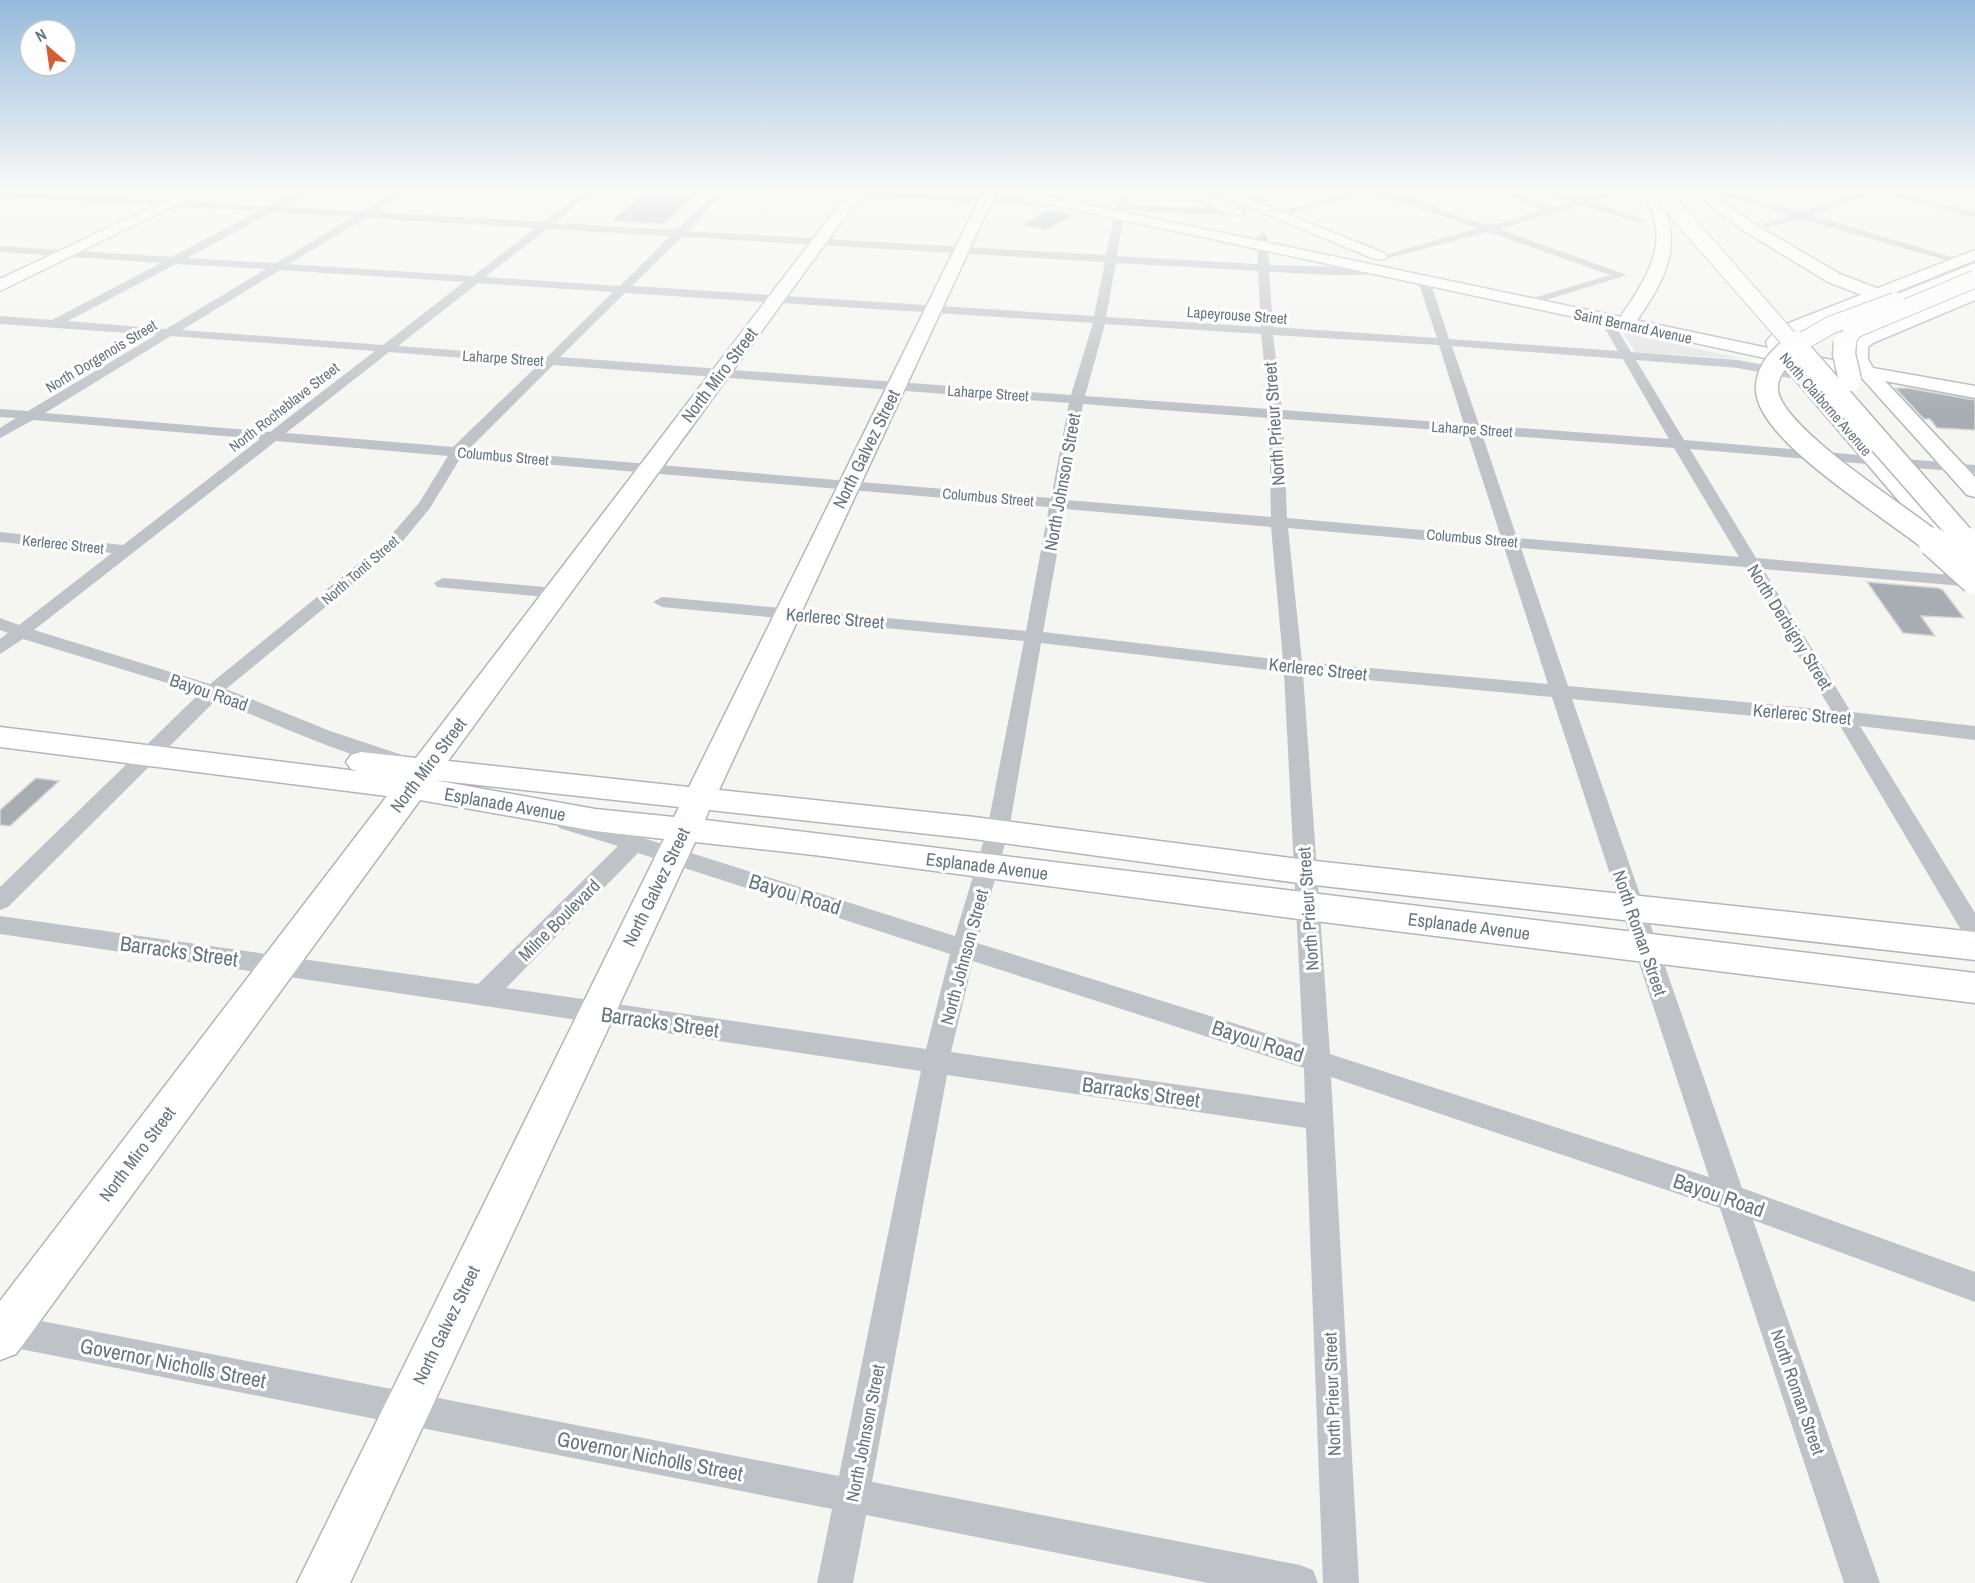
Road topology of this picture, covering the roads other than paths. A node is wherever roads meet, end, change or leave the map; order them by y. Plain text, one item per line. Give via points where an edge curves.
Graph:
1 (20, 266) edge
2 (42, 266) edge
3 (163, 266) edge
4 (249, 266) edge
5 (279, 266) edge
6 (492, 266) edge
7 (646, 266) edge
8 (801, 266) edge
9 (954, 266) edge
10 (1109, 266) edge
11 (1264, 266) edge
12 (1327, 266) edge
13 (1375, 266) edge
14 (1388, 266) edge
15 (1595, 266) edge
16 (1658, 266) edge
17 (1725, 266) edge
18 (1814, 266) edge
19 (1956, 266) edge
20 (1960, 266) edge
21 (276, 268) junction
22 (0, 275) edge
23 (1419, 275) junction
24 (1975, 279) edge
25 (474, 280) junction
26 (0, 286) edge
27 (622, 289) junction
28 (1874, 294) junction
29 (1975, 294) edge
30 (1544, 298) junction
31 (775, 300) junction
32 (1527, 303) junction
33 (933, 310) junction
34 (1792, 313) dead end
35 (0, 320) edge
36 (1606, 320) junction
37 (1911, 320) junction
38 (1627, 321) junction
39 (1099, 322) junction
40 (54, 325) junction
41 (1267, 333) junction
42 (167, 334) junction
43 (1443, 342) junction
44 (385, 349) junction
45 (1627, 356) junction
46 (1784, 360) junction
47 (551, 361) junction
48 (1860, 373) junction
49 (720, 374) junction
50 (896, 386) junction
51 (1975, 391) edge
52 (1077, 399) junction
53 (0, 413) edge
54 (1276, 414) junction
55 (31, 416) junction
56 (1471, 428) junction
57 (0, 434) edge
58 (273, 437) junction
59 (1681, 444) junction
60 (457, 452) junction
61 (1876, 461) junction
62 (1965, 468) edge
63 (649, 469) junction
64 (849, 485) junction
65 (1975, 490) edge
66 (1058, 503) junction
67 (1975, 520) edge
68 (1279, 522) junction
69 (0, 537) edge
70 (1508, 541) junction
71 (127, 550) junction
72 (1975, 551) edge
73 (1748, 562) junction
74 (1975, 579) edge
75 (443, 583) dead end
76 (556, 593) junction
77 (662, 602) dead end
78 (787, 614) junction
79 (0, 623) edge
80 (20, 632) junction
81 (1036, 637) junction
82 (0, 648) edge
83 (1293, 667) junction
84 (1559, 691) junction
85 (213, 692) junction
86 (1847, 718) junction
87 (0, 722) edge
88 (1975, 733) edge
89 (0, 737) edge
90 (155, 749) junction
91 (417, 774) junction
92 (699, 797) junction
93 (535, 812) junction
94 (998, 831) junction
95 (678, 842) junction
96 (634, 844) junction
97 (990, 866) junction
98 (1306, 872) junction
99 (0, 901) edge
100 (1308, 907) junction
101 (1632, 909) junction
102 (0, 925) edge
103 (1975, 933) edge
104 (964, 946) junction
105 (1975, 946) edge
106 (1646, 948) junction
107 (278, 966) junction
108 (1975, 988) edge
109 (483, 996) junction
110 (596, 1012) junction
111 (1317, 1061) junction
112 (936, 1062) junction
113 (1320, 1118) junction
114 (1733, 1198) junction
115 (1975, 1287) edge
116 (2, 1332) edge
117 (406, 1408) junction
118 (854, 1496) junction
119 (323, 1583) edge
120 (835, 1583) edge
121 (1300, 1583) edge
122 (1341, 1583) edge
123 (1862, 1583) edge

1 - 22 main road
2 - 26 main road
3 - 40 street
4 - 21 street, Lapeyrouse Street
5 - 21 street, North Dorgenois Street
6 - 25 street, North Rocheblave Street
7 - 27 street, North Tonti Street
8 - 31 street, North Miro Street
9 - 33 street, North Galvez Street
10 - 39 street, North Johnson Street
11 - 41 street, North Prieur Street
12 - 13 street via 1352,272
14 - 23 street, Saint Bernard Avenue
15 - 30 street via 1621,275
16 - 38 main road
17 - 72 main road, bridge
18 - 28 main road
19 - 28 street, North Claiborne Avenue
20 - 74 main road, bridge via 1807,339 1775,364 1767,387 1774,408 1806,444
21 - 25 street, Lapeyrouse Street
21 - 42 street, North Dorgenois Street
23 - 30 street, Saint Bernard Avenue
23 - 32 street, Saint Bernard Avenue
23 - 43 street, North Roman Street
24 - 48 main road, bridge via 1853,330 1847,336 1844,353
25 - 27 street, Lapeyrouse Street
25 - 44 street, North Rocheblave Street
27 - 31 street, Lapeyrouse Street
27 - 47 street, North Tonti Street
28 - 37 main road via 1914,309
28 - 46 street, North Claiborne Avenue via 1782,334 1775,342
29 - 37 street
30 - 32 street
30 - 38 street, Saint Bernard Avenue
31 - 33 street, Lapeyrouse Street
31 - 49 street, North Miro Street
32 - 36 street, Saint Bernard Avenue
33 - 39 street, Lapeyrouse Street
33 - 50 street, North Galvez Street
34 - 48 main road, bridge
35 - 40 street, Laharpe Street
36 - 38 street, Saint Bernard Avenue
36 - 45 street, North Derbigny Street
37 - 48 street via 1862,342 1858,354
38 - 46 street, Saint Bernard Avenue
38 - 46 street, Saint Bernard Avenue
39 - 41 street, Lapeyrouse Street
39 - 52 street, North Johnson Street
40 - 42 street, Laharpe Street
41 - 43 street, Lapeyrouse Street
41 - 54 street, North Prieur Street
42 - 44 street, Laharpe Street
42 - 55 street, North Dorgenois Street
43 - 45 street, Lapeyrouse Street
43 - 56 street, North Roman Street
44 - 47 street, Laharpe Street
44 - 58 street, North Rocheblave Street
45 - 46 street, Lapeyrouse Street via 1738,364
45 - 59 street, North Derbigny Street
46 - 48 street, Saint Bernard Avenue
46 - 61 street, North Claiborne Avenue via 1817,391
47 - 49 street, Laharpe Street
47 - 60 street, North Tonti Street
48 - 51 street, Saint Bernard Avenue
48 - 62 street
48 - 67 main road
49 - 50 street, Laharpe Street
49 - 63 street, North Miro Street
50 - 52 street, Laharpe Street
50 - 64 street, North Galvez Street
52 - 54 street, Laharpe Street
52 - 66 street, North Johnson Street
53 - 55 street, Columbus Street
54 - 56 street, Laharpe Street
54 - 68 street, North Prieur Street
55 - 57 street, North Dorgenois Street
55 - 58 street, Columbus Street
56 - 59 street, Laharpe Street
56 - 70 street, North Roman Street
58 - 60 street, Columbus Street
58 - 71 street, North Rocheblave Street
59 - 61 street, Laharpe Street
59 - 73 street, North Derbigny Street
60 - 63 street, Columbus Street
60 - 85 street, North Tonti Street via 424,505 391,545
61 - 62 street, Laharpe Street
61 - 74 street, North Claiborne Avenue
62 - 65 street
63 - 64 street, Columbus Street
63 - 76 street, North Miro Street
64 - 66 street, Columbus Street
64 - 78 street, North Galvez Street
66 - 68 street, Columbus Street
66 - 81 street, North Johnson Street
68 - 70 street, Columbus Street
68 - 83 street, North Prieur Street
69 - 71 street, Kerlerec Street
70 - 73 street, Columbus Street
70 - 84 street, North Roman Street
71 - 80 street, North Rocheblave Street
73 - 74 street, Columbus Street
73 - 86 street, North Derbigny Street
75 - 76 street
76 - 91 street, North Miro Street
77 - 78 street, Kerlerec Street
78 - 81 street, Kerlerec Street
78 - 92 street, North Galvez Street
79 - 80 street, Bayou Road
80 - 82 street, North Rocheblave Street
80 - 85 street, Bayou Road
81 - 83 street, Kerlerec Street
81 - 94 street, North Johnson Street
83 - 84 street, Kerlerec Street
83 - 98 street, North Prieur Street
84 - 86 street, Kerlerec Street
84 - 101 street, North Roman Street
85 - 90 street, North Tonti Street
85 - 91 street, Bayou Road
86 - 88 street, Kerlerec Street
86 - 103 street, North Derbigny Street
87 - 90 street, Esplanade Avenue
89 - 90 street, Esplanade Avenue
90 - 91 street, Esplanade Avenue
90 - 99 street, North Tonti Street
91 - 92 street, Esplanade Avenue
91 - 93 street, Esplanade Avenue via 478,798
91 - 107 street, North Miro Street
92 - 94 street, Esplanade Avenue
92 - 95 street, North Galvez Street
93 - 95 street, Esplanade Avenue
93 - 96 street, Bayou Road
94 - 97 street, North Johnson Street
94 - 98 street, Esplanade Avenue
95 - 96 street, Bayou Road
95 - 97 street, Esplanade Avenue
95 - 104 street, Bayou Road
95 - 110 street, North Galvez Street
96 - 109 street, Milne Boulevard
97 - 100 street, Esplanade Avenue
97 - 104 street, North Johnson Street
98 - 100 street, North Prieur Street
98 - 101 street, Esplanade Avenue
100 - 106 street, Esplanade Avenue
100 - 111 street, North Prieur Street
101 - 105 street, Esplanade Avenue
101 - 106 street, North Roman Street
102 - 107 street, Barracks Street
104 - 111 street, Bayou Road
104 - 112 street, North Johnson Street
106 - 108 street, Esplanade Avenue
106 - 114 street, North Roman Street
107 - 109 street, Barracks Street
107 - 116 street, North Miro Street
109 - 110 street, Barracks Street
110 - 112 street, Barracks Street
110 - 117 street, North Galvez Street
111 - 113 street, North Prieur Street
111 - 114 street, Bayou Road
112 - 113 street, Barracks Street
112 - 118 street, North Johnson Street
113 - 122 street, North Prieur Street
114 - 115 street, Bayou Road
114 - 123 street, North Roman Street
116 - 117 street, Governor Nicholls Street
117 - 118 street, Governor Nicholls Street
117 - 119 street, North Galvez Street
118 - 120 street, North Johnson Street
118 - 121 street, Governor Nicholls Street

